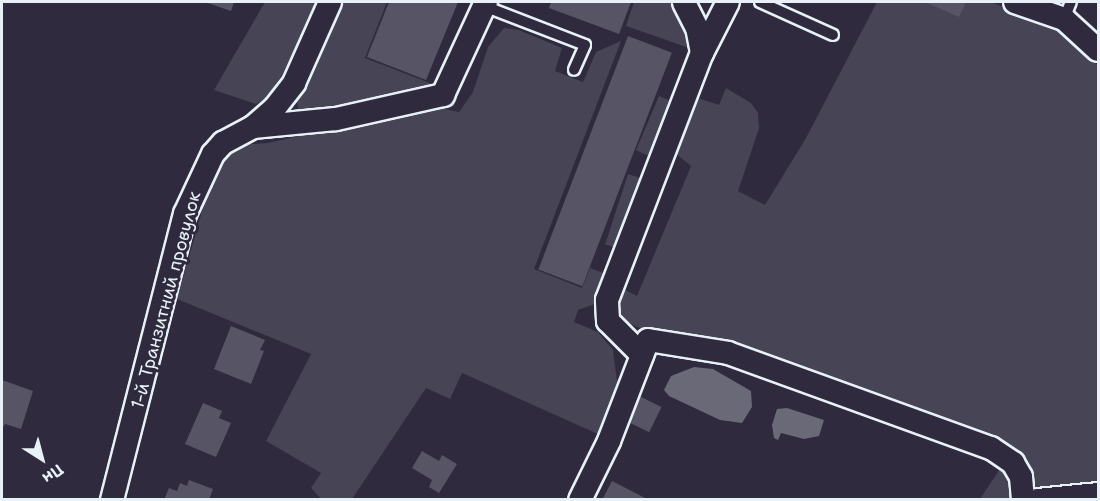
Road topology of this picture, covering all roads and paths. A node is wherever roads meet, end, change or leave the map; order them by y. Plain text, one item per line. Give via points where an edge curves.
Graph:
1 (330, 2) edge
2 (684, 2) edge
3 (728, 2) edge
4 (760, 2) edge
5 (1015, 2) edge
6 (484, 4) edge
7 (1068, 10) edge
8 (833, 35) dead end
9 (1098, 50) edge
10 (702, 53) junction
11 (574, 70) dead end
12 (253, 127) junction
13 (645, 347) junction
14 (1098, 494) edge
15 (112, 500) edge
16 (580, 500) edge
17 (1023, 500) edge
18 (1038, 500) edge

1 - 12 street via 294,83 274,109
2 - 10 street via 697,28
3 - 10 street
4 - 8 lane
5 - 7 street
6 - 11 lane via 585,45
6 - 12 street, 1-й Транзитний провулок via 443,95 336,119
7 - 9 street
10 - 13 street via 607,300 608,321
12 - 15 street, 1-й Транзитний провулок via 237,134 213,154 185,214
13 - 16 street via 609,441
13 - 17 street via 728,353 991,448 1013,463 1021,477
14 - 18 street

